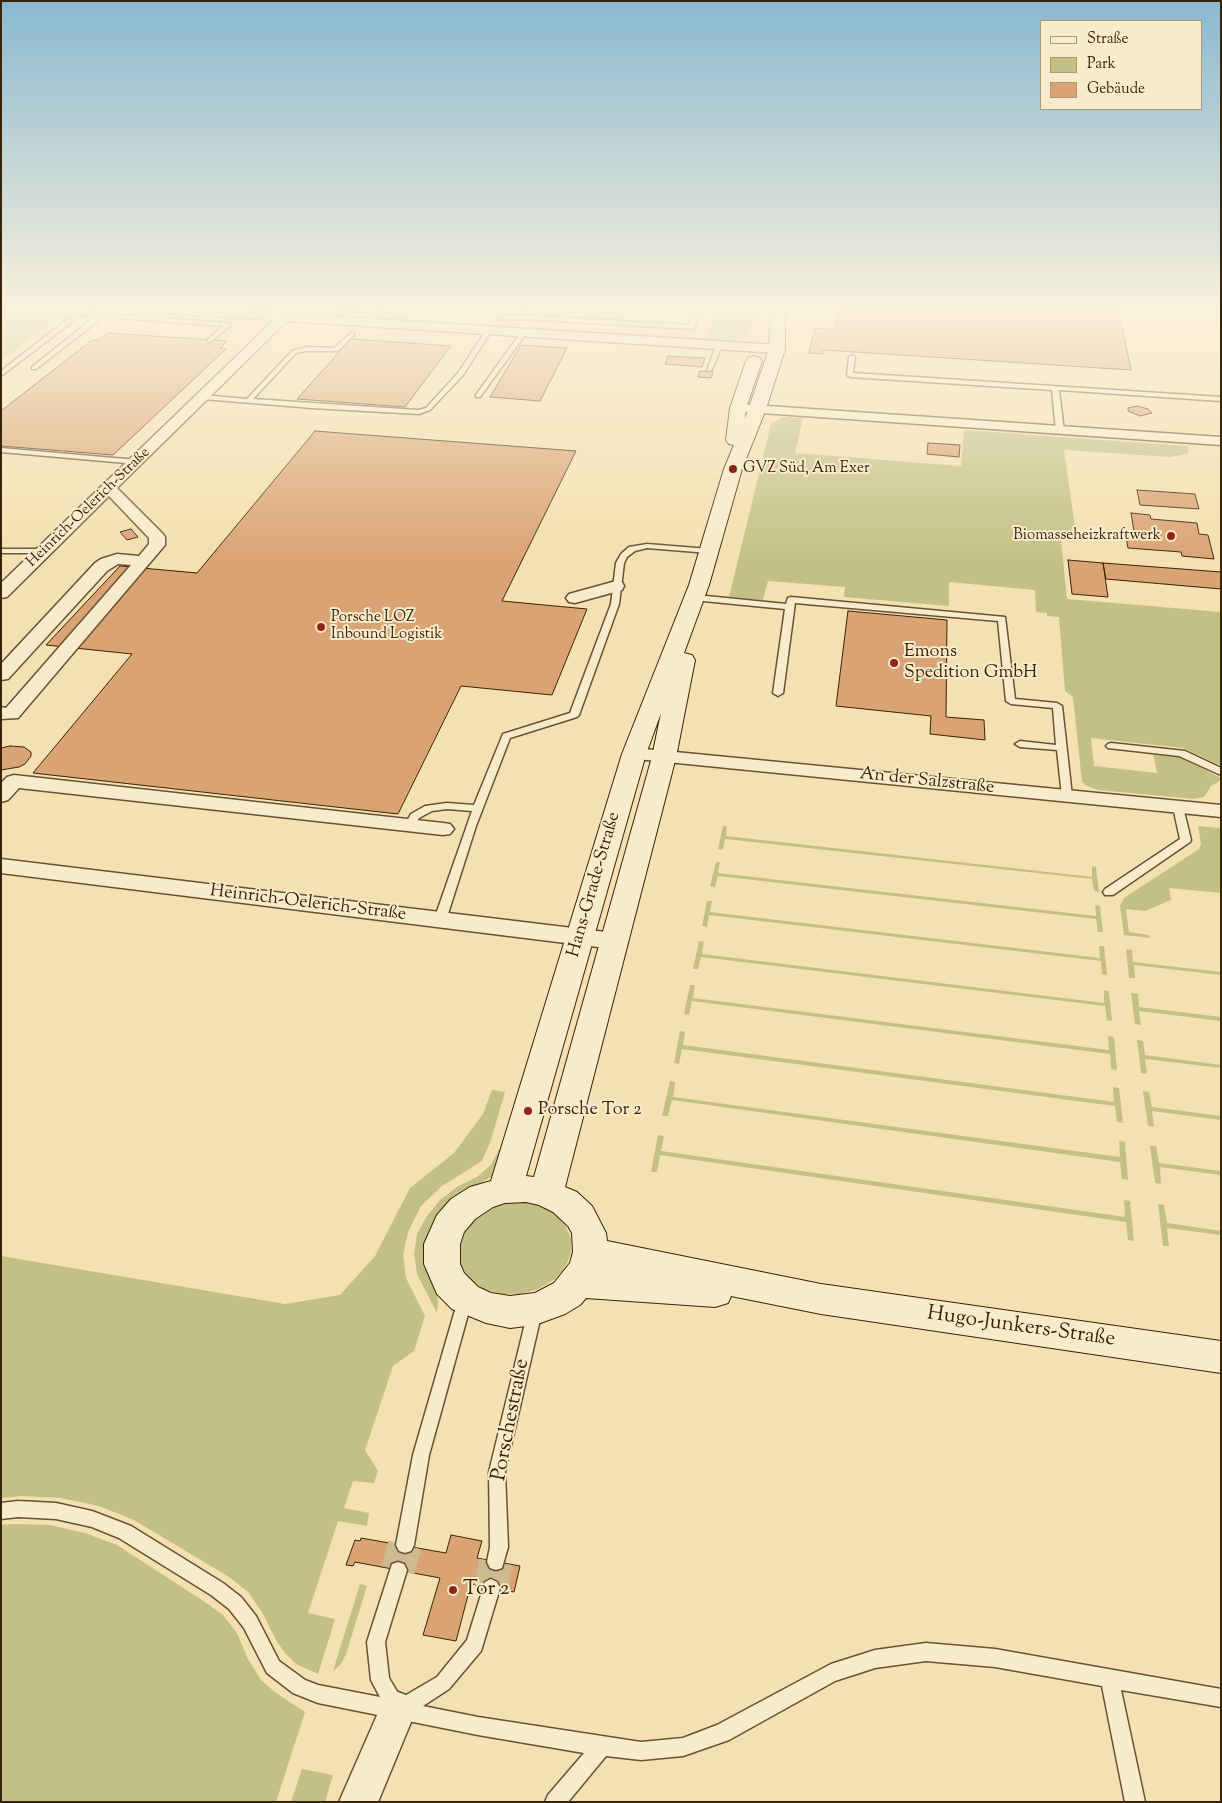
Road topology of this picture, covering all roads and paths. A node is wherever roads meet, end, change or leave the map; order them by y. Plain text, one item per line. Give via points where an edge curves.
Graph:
1 (208, 392) edge
2 (256, 392) edge
3 (443, 392) edge
4 (481, 392) edge
5 (743, 392) edge
6 (763, 392) edge
7 (1055, 392) edge
8 (1117, 392) edge
9 (478, 396) dead end
10 (203, 397) junction
11 (1221, 399) edge
12 (248, 401) junction
13 (738, 408) junction
14 (758, 409) junction
15 (1060, 431) junction
16 (1221, 441) edge
17 (1, 450) edge
18 (137, 462) junction
19 (733, 469) junction
20 (109, 488) junction
21 (45, 550) junction
22 (1, 551) edge
23 (709, 551) junction
24 (143, 561) junction
25 (616, 586) junction
26 (698, 592) junction
27 (1, 593) edge
28 (575, 598) dead end
29 (790, 607) junction
30 (1, 675) edge
31 (778, 693) dead end
32 (1, 713) edge
33 (1020, 744) dead end
34 (1111, 746) dead end
35 (1062, 748) junction
36 (634, 754) junction
37 (664, 757) junction
38 (1221, 772) edge
39 (5, 786) edge
40 (1067, 796) junction
41 (1178, 807) junction
42 (478, 808) junction
43 (1221, 811) edge
44 (409, 826) junction
45 (443, 829) dead end
46 (1, 866) edge
47 (1109, 892) dead end
48 (440, 920) junction
49 (580, 937) junction
50 (614, 941) junction
51 (505, 1190) junction
52 (546, 1193) junction
53 (585, 1267) junction
54 (465, 1298) junction
55 (535, 1309) junction
56 (1221, 1357) edge
57 (1, 1511) edge
58 (405, 1546) tunnel mouth
59 (496, 1562) tunnel mouth
60 (398, 1570) tunnel mouth
61 (491, 1588) tunnel mouth
62 (1110, 1678) junction
63 (1221, 1698) edge
64 (398, 1710) junction
65 (602, 1746) junction
66 (358, 1802) edge
67 (555, 1802) edge
68 (1135, 1802) edge

1 - 10 street, Heinrich-Oelerich-Straße
2 - 12 lane
3 - 12 lane via 428,408 419,412
4 - 9 lane
5 - 13 street, Hans-Grade-Straße
6 - 14 street, Hans-Grade-Straße
7 - 15 lane
8 - 11 lane
10 - 12 lane
10 - 18 street, Heinrich-Oelerich-Straße
13 - 14 street
13 - 19 street, Hans-Grade-Straße
14 - 15 street
14 - 19 street, Hans-Grade-Straße
15 - 16 street
17 - 18 lane
18 - 20 street, Heinrich-Oelerich-Straße
19 - 23 street, Hans-Grade-Straße
20 - 21 street, Heinrich-Oelerich-Straße
20 - 24 street via 157,538 157,545
21 - 22 lane
21 - 27 street, Heinrich-Oelerich-Straße
23 - 25 lane via 664,546 632,549 620,562
23 - 26 street, Hans-Grade-Straße
24 - 30 street via 117,559 101,567
24 - 32 street via 11,714
25 - 28 street
25 - 42 lane via 615,604 574,715 506,736
26 - 29 lane
26 - 36 street, Hans-Grade-Straße
26 - 37 street, Hans-Grade-Straße
29 - 31 lane
29 - 35 lane via 791,600 1002,618 1011,701 1057,706
33 - 35 lane
34 - 38 lane via 1181,753
35 - 40 lane
36 - 37 street, An der Salzstraße
36 - 49 street, Hans-Grade-Straße
37 - 40 street, An der Salzstraße
37 - 50 street, Hans-Grade-Straße
39 - 44 street
40 - 41 street, An der Salzstraße
41 - 43 street, An der Salzstraße
41 - 47 lane via 1186,840
42 - 44 lane via 429,808 415,816
42 - 48 lane
44 - 45 street
46 - 48 street, Heinrich-Oelerich-Straße
48 - 49 street, Heinrich-Oelerich-Straße
49 - 50 street, Heinrich-Oelerich-Straße
49 - 51 street, Hans-Grade-Straße
50 - 52 street, Hans-Grade-Straße
51 - 52 street via 526,1189
51 - 54 street via 482,1197 463,1209 449,1225 442,1244 442,1264 450,1283
52 - 53 street via 565,1202 580,1216 589,1233
53 - 55 street via 567,1294
53 - 56 street, Hugo-Junkers-Straße
54 - 55 street via 486,1308 510,1312
54 - 58 lane via 421,1455
55 - 59 lane, Porschestraße via 497,1472 499,1547
57 - 64 lane via 56,1512 92,1519 126,1532 235,1603 250,1622 273,1666 299,1687 318,1694
60 - 64 lane via 376,1642 380,1680
61 - 64 lane via 476,1645 443,1683
62 - 63 lane
62 - 65 lane via 986,1657 926,1652 875,1659 831,1673 722,1733 683,1746 641,1751
62 - 68 lane
64 - 65 lane
64 - 66 street
65 - 67 lane

